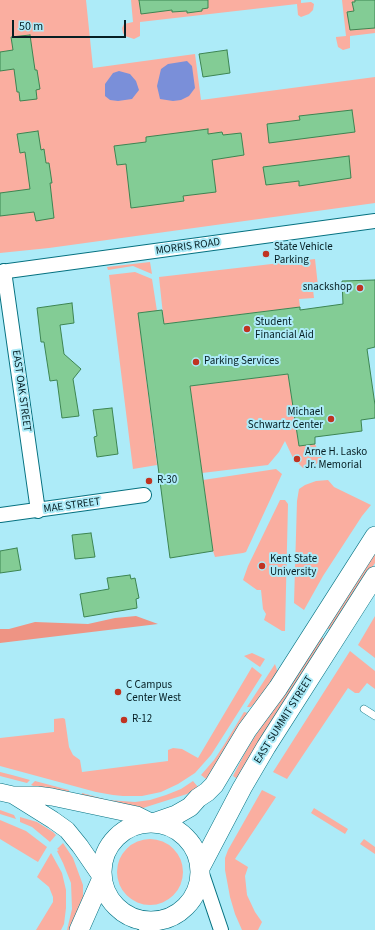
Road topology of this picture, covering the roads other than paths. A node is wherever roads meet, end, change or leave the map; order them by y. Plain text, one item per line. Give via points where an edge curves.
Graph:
1 (375, 220) edge
2 (2, 272) edge
3 (144, 495) dead end
4 (38, 511) junction
5 (0, 515) edge
6 (375, 536) edge
7 (375, 576) edge
8 (364, 709) dead end
9 (375, 716) edge
10 (6, 794) edge
11 (145, 819) junction
12 (200, 868) junction
13 (102, 878) junction
14 (140, 927) edge
15 (79, 930) edge
16 (221, 930) edge

1 - 2 street, MORRIS ROAD
2 - 4 street, EAST OAK STREET
3 - 4 street, MAE STREET
4 - 5 street, MAE STREET
6 - 11 main road, EAST SUMMIT STREET via 278,688 247,730 214,785 190,807 176,815
7 - 12 main road, EAST SUMMIT STREET via 266,747
8 - 9 lane
10 - 11 street via 52,797
10 - 13 street via 67,830
11 - 12 main road via 176,829 185,836 198,856
11 - 13 main road via 115,838 104,857
12 - 14 main road via 194,898 184,910 171,918
12 - 16 street
13 - 14 main road via 106,893 114,905
13 - 15 main road

